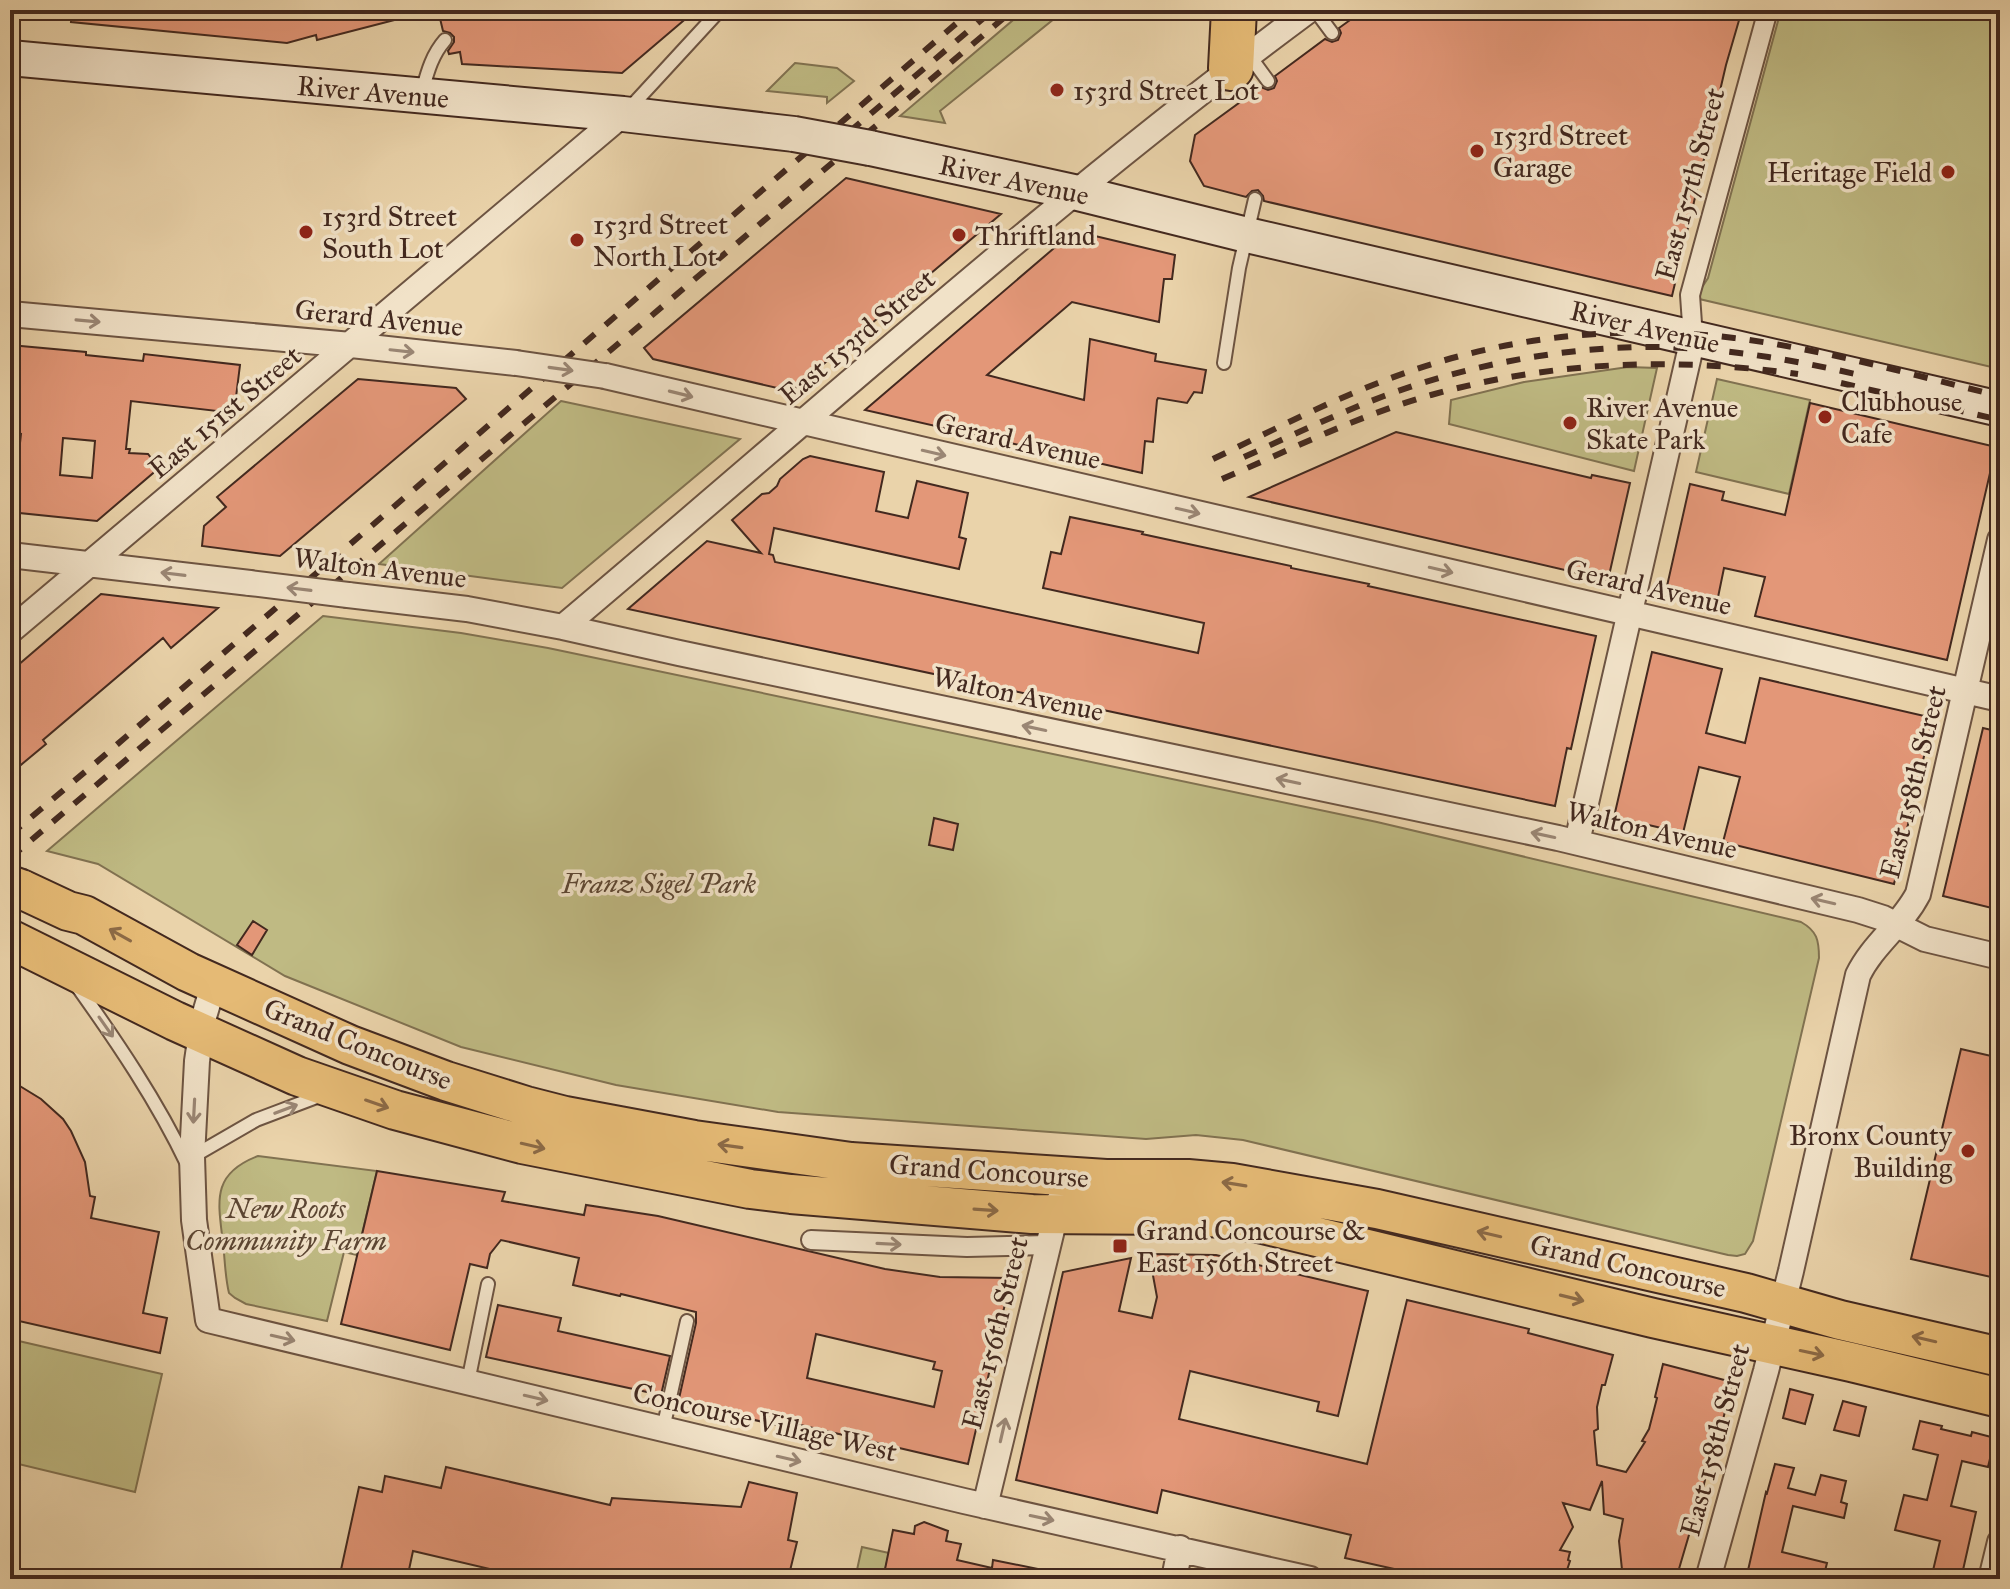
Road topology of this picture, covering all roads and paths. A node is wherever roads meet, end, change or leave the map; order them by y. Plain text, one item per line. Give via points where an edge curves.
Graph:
1 (720, 10) edge
2 (1234, 10) edge
3 (1312, 10) edge
4 (1768, 10) edge
5 (1332, 33) dead end
6 (445, 40) dead end
7 (1252, 53) edge
8 (10, 58) edge
9 (421, 97) junction
10 (623, 114) junction
11 (1074, 192) junction
12 (1255, 199) dead end
13 (1247, 235) junction
14 (10, 314) edge
15 (1693, 338) junction
16 (351, 345) junction
17 (1224, 363) dead end
18 (2000, 409) edge
19 (802, 423) junction
20 (2000, 540) edge
21 (10, 555) edge
22 (90, 564) junction
23 (1630, 613) junction
24 (563, 627) junction
25 (10, 631) edge
26 (1966, 691) junction
27 (2000, 699) edge
28 (1577, 842) junction
29 (16, 887) edge
30 (1896, 926) junction
31 (10, 939) edge
32 (2000, 957) edge
33 (61, 963) junction
34 (214, 983) junction
35 (201, 1033) junction
36 (336, 1090) junction
37 (192, 1165) junction
38 (1065, 1176) junction
39 (1051, 1230) junction
40 (811, 1240) dead end
41 (488, 1284) dead end
42 (1783, 1303) junction
43 (687, 1321) dead end
44 (1773, 1344) junction
45 (2000, 1357) edge
46 (468, 1382) junction
47 (2000, 1398) edge
48 (663, 1429) junction
49 (985, 1506) junction
50 (2000, 1542) edge
51 (1180, 1548) junction
52 (1174, 1579) edge
53 (1310, 1579) edge
54 (1708, 1579) edge
55 (1991, 1579) edge

1 - 10 lane
2 - 7 highway
3 - 5 lane
3 - 7 street, East 153rd Street
4 - 15 street, East 157th Street via 1690,295
6 - 9 lane via 430,62
7 - 11 street, East 153rd Street
8 - 9 main road, River Avenue
9 - 10 main road, River Avenue
10 - 11 main road, River Avenue, bridge via 794,134
10 - 16 street, East 151st Street
11 - 13 main road, River Avenue
11 - 19 street, East 153rd Street
12 - 13 lane
13 - 15 main road, River Avenue
13 - 17 lane
14 -> 16 street, Gerard Avenue
15 - 18 main road, River Avenue
15 - 23 street, East 157th Street
16 -> 19 street, Gerard Avenue, bridge via 605,376
16 - 22 street, East 151st Street
19 -> 23 street, Gerard Avenue
19 - 24 street, East 153rd Street
20 - 26 street, East 158th Street
21 - 22 street, Walton Avenue
24 -> 22 street, Walton Avenue, bridge via 467,609
22 - 25 street, East 151st Street
23 - 26 street, Gerard Avenue
23 - 28 street, East 157th Street
28 -> 24 street, Walton Avenue
26 - 27 street, Gerard Avenue
26 - 30 street, East 158th Street via 1918,894
30 -> 28 street, Walton Avenue via 1858,910
34 -> 29 main road, Grand Concourse via 84,915
30 - 32 street, Walton Avenue via 1925,939
30 - 42 street, East 158th Street via 1868,955 1858,975
31 - 33 main road, Grand Concourse
33 - 35 main road, Grand Concourse
33 -> 37 lane
34 - 35 street
38 -> 34 main road, Grand Concourse via 807,1157 565,1116 384,1059
35 - 36 main road, Grand Concourse
35 -> 37 street
37 -> 36 lane via 256,1120
36 -> 39 main road, Grand Concourse via 483,1135 581,1157 750,1189 916,1206
37 -> 46 street, Concourse Village West via 208,1320
38 - 39 street, East 156th Street
42 -> 38 main road, Grand Concourse via 1310,1197 1210,1181
40 -> 39 street, Grand Concourse via 967,1247
39 -> 44 main road, Grand Concourse via 1192,1215 1259,1223
49 -> 39 street, East 156th Street
41 - 46 lane
42 - 44 street, East 158th Street
45 -> 42 main road, Grand Concourse
43 - 48 lane
44 -> 47 main road, Grand Concourse
44 - 54 street, East 158th Street
46 -> 48 street, Concourse Village West
48 -> 49 street, Concourse Village West
49 -> 51 street, Concourse Village West
50 - 55 street
51 - 52 street
51 - 53 street, Concourse Village West

